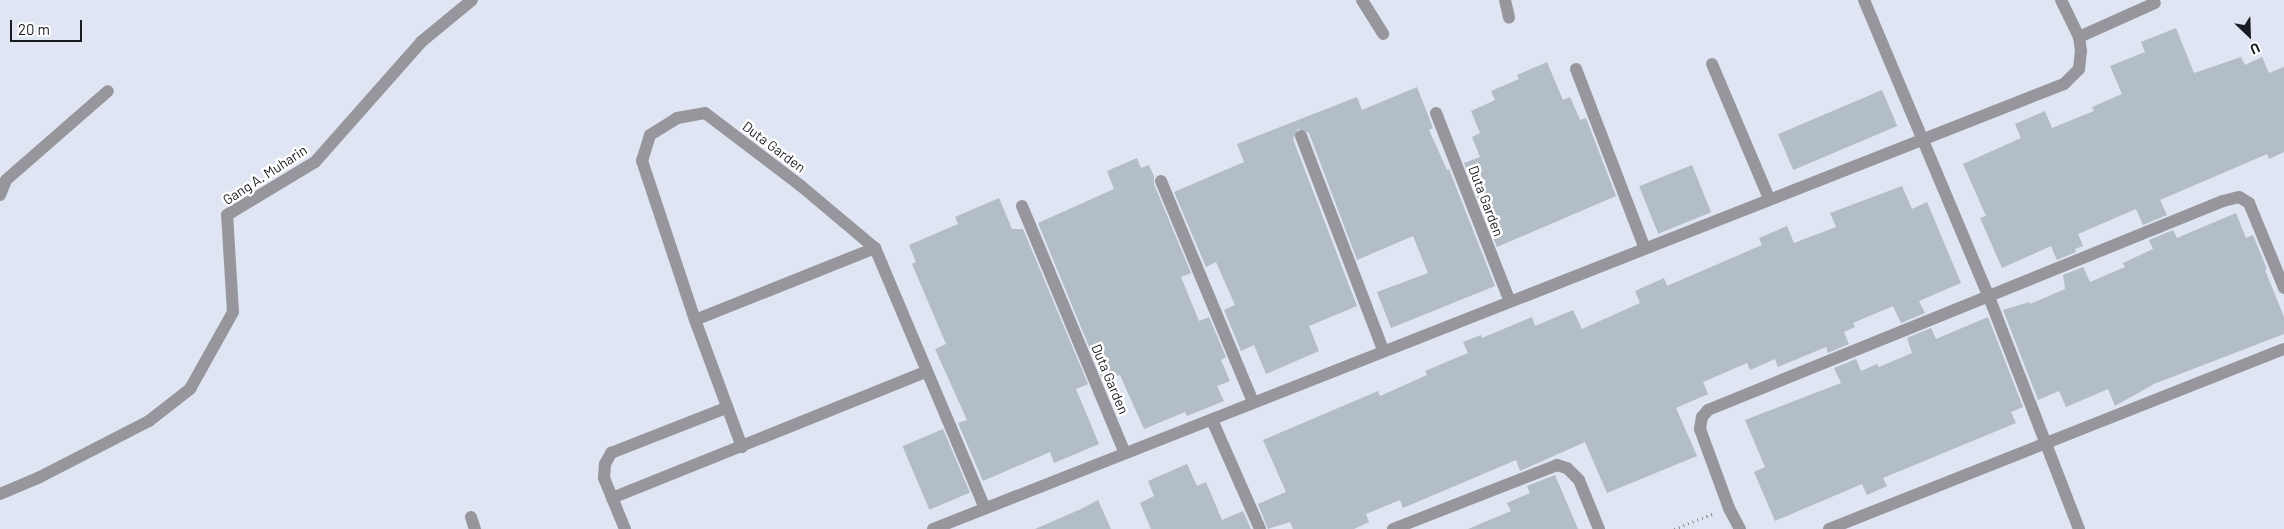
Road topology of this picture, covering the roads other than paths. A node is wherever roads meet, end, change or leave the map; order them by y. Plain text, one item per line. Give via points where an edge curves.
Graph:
1 (472, 0) edge
2 (1362, 0) edge
3 (1504, 0) edge
4 (1864, 0) edge
5 (2061, 0) edge
6 (2155, 3) dead end
7 (1510, 18) dead end
8 (1383, 34) dead end
9 (2079, 37) junction
10 (1712, 64) dead end
11 (1576, 69) dead end
12 (108, 91) dead end
13 (1436, 113) dead end
14 (1301, 136) dead end
15 (1922, 140) junction
16 (1161, 181) dead end
17 (0, 195) edge
18 (1769, 198) junction
19 (1022, 206) dead end
20 (1644, 246) junction
21 (875, 248) junction
22 (2284, 288) edge
23 (1989, 297) junction
24 (1509, 300) junction
25 (695, 320) junction
26 (2284, 349) edge
27 (1383, 350) junction
28 (926, 372) junction
29 (1253, 402) junction
30 (726, 408) junction
31 (1212, 420) junction
32 (2044, 442) junction
33 (742, 448) junction
34 (1125, 453) junction
35 (0, 494) edge
36 (612, 498) junction
37 (985, 508) junction
38 (625, 529) edge
39 (933, 529) edge
40 (1260, 529) edge
41 (1392, 529) edge
42 (1599, 529) edge
43 (1740, 529) edge
44 (1829, 529) edge
45 (2079, 529) edge

1 - 35 street, Gang A. Muharin via 421,42 315,162 226,215 232,312 190,389 149,421
2 - 8 street
3 - 7 street
4 - 15 street
5 - 9 street
6 - 9 street
9 - 15 street via 2079,69 2064,84
10 - 18 street
11 - 20 street
12 - 17 street via 6,180
13 - 24 street, Duta Garden
14 - 27 street
15 - 18 street
15 - 23 street
16 - 29 street
18 - 20 street
19 - 34 street, Duta Garden
20 - 24 street
21 - 25 street
21 - 25 street, Duta Garden via 802,186 705,112 676,118 650,135 642,161
21 - 28 street, Duta Garden
22 - 23 street via 2249,203 2239,197
23 - 32 street
23 - 43 street via 1708,410 1702,416 1700,429
24 - 27 street
25 - 30 street, Duta Garden
26 - 32 street
27 - 29 street
28 - 33 street
28 - 37 street, Duta Garden
29 - 31 street
30 - 33 street, Duta Garden
30 - 36 street via 612,453 605,464 604,478
31 - 34 street
31 - 40 street
32 - 44 street
32 - 45 street
33 - 36 street
34 - 37 street
36 - 38 street
37 - 39 street
41 - 42 street via 1557,465 1567,468 1579,480

